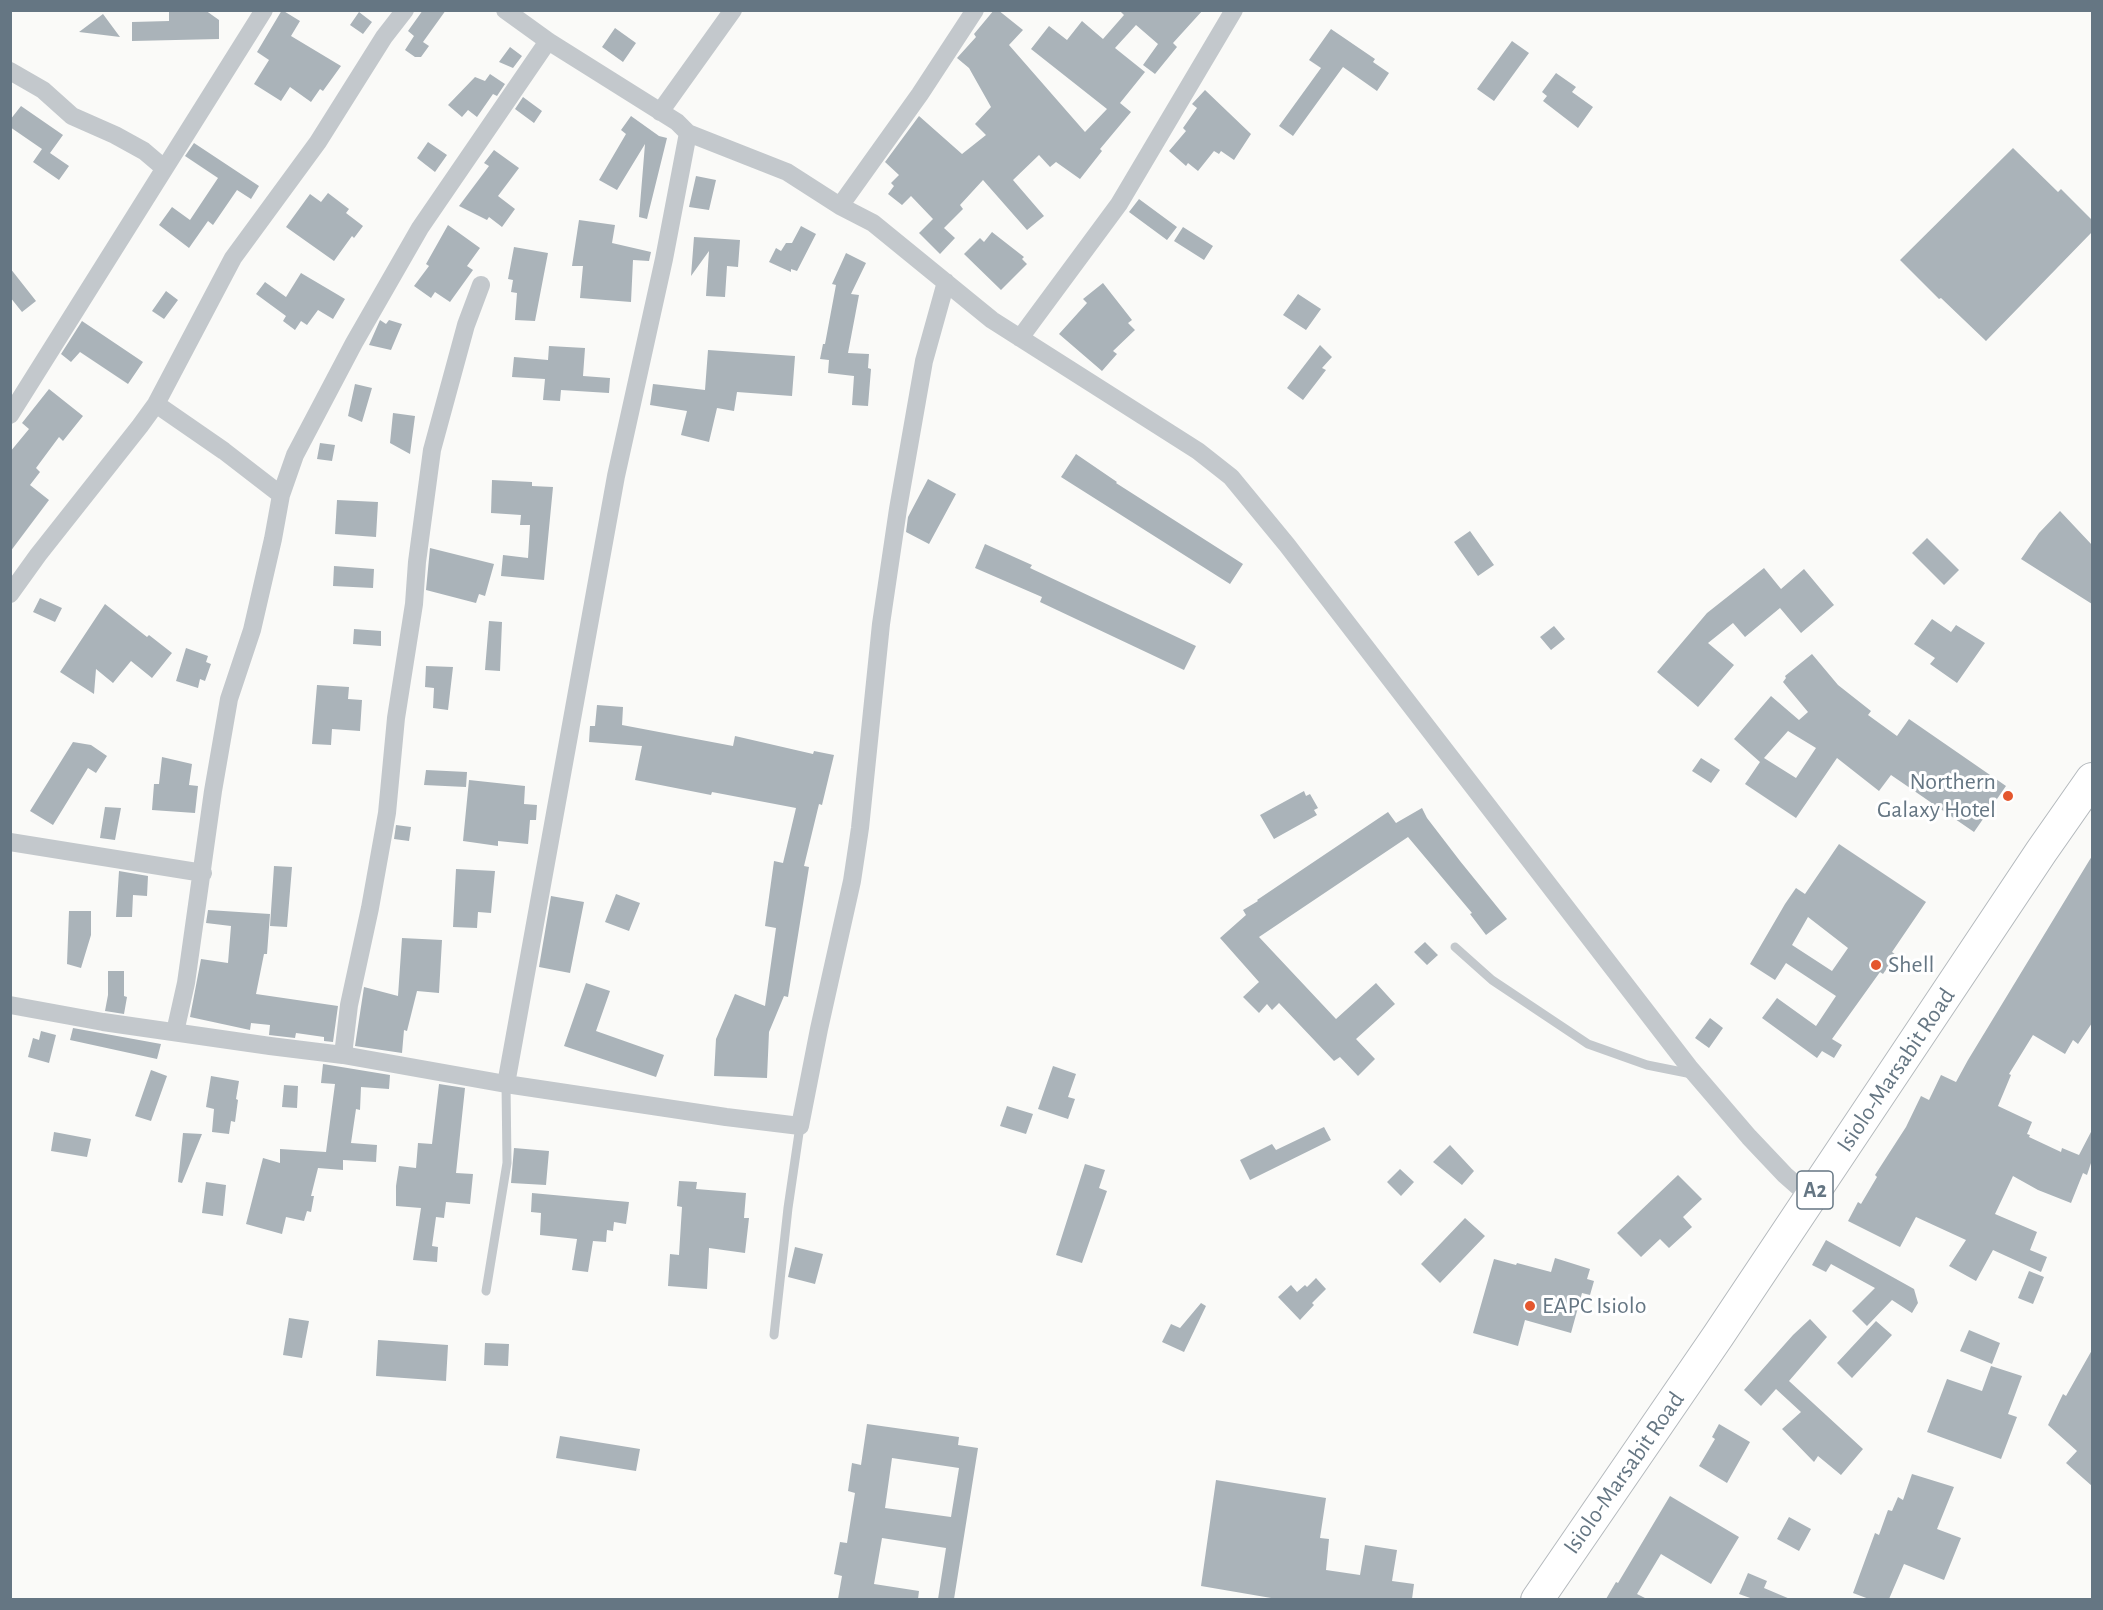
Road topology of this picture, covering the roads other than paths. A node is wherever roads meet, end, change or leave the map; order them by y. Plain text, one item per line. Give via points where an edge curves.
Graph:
1 (264, 10) edge
2 (405, 10) edge
3 (505, 10) edge
4 (733, 10) edge
5 (975, 10) edge
6 (1233, 10) edge
7 (548, 41) junction
8 (10, 70) edge
9 (660, 112) junction
10 (688, 133) junction
11 (164, 168) junction
12 (840, 206) junction
13 (946, 282) junction
14 (481, 285) dead end
15 (1020, 338) junction
16 (156, 404) junction
17 (10, 414) edge
18 (281, 495) junction
19 (10, 594) edge
20 (2092, 779) edge
21 (10, 842) edge
22 (203, 873) junction
23 (1455, 946) dead end
24 (10, 1005) edge
25 (175, 1032) junction
26 (344, 1054) junction
27 (1696, 1075) junction
28 (506, 1084) junction
29 (800, 1126) junction
30 (1810, 1197) junction
31 (486, 1291) dead end
32 (774, 1335) dead end
33 (1537, 1599) edge

1 - 11 street
2 - 16 street via 318,142 233,258
3 - 7 street
4 - 9 street
5 - 12 street
6 - 15 street via 1119,204
7 - 9 street
7 - 18 street via 420,228 319,408 295,455
8 - 11 street via 43,90 72,116 144,151
9 - 10 street
10 - 12 street via 787,172
10 - 28 street via 616,476
11 - 17 street
12 - 13 street via 873,223
13 - 15 street
13 - 29 street via 924,361 898,509 852,880
14 - 26 street via 432,450 387,813 349,1005
15 - 27 street via 1198,451 1231,477
16 - 18 street
16 - 19 street
18 - 22 street via 252,630 229,699
20 - 30 highway, Isiolo-Marsabit Road / A2
21 - 22 street
22 - 25 street
23 - 27 lane via 1492,980 1588,1044 1647,1065
24 - 25 street
25 - 26 street
26 - 28 street
27 - 30 street via 1749,1137
28 - 29 street
28 - 31 lane via 507,1163
29 - 32 lane
30 - 33 highway, Isiolo-Marsabit Road / A2

